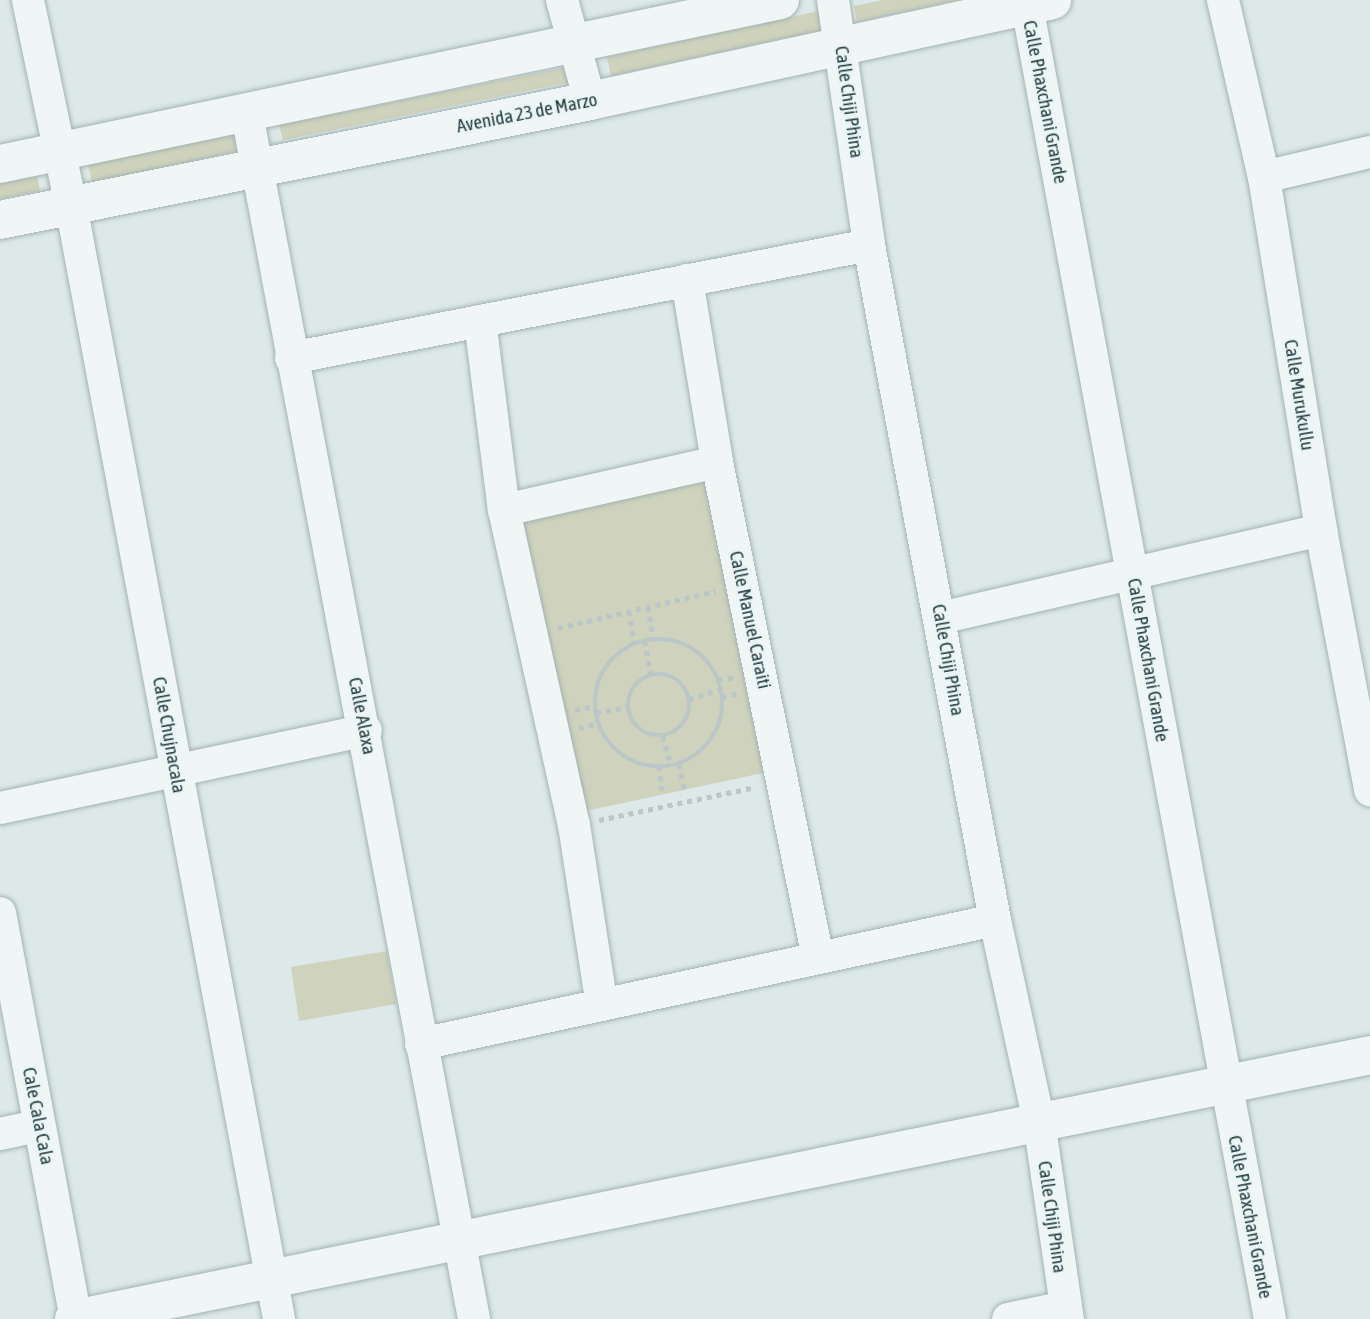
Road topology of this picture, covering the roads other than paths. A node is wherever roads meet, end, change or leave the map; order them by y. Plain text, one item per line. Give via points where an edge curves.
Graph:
1 (28, 0) edge
2 (562, 0) edge
3 (780, 0) edge
4 (833, 0) edge
5 (1223, 0) edge
6 (1035, 2) edge
7 (572, 42) junction
8 (842, 45) junction
9 (590, 101) junction
10 (247, 114) junction
11 (61, 151) junction
12 (1370, 152) edge
13 (0, 164) edge
14 (257, 166) junction
15 (1264, 177) junction
16 (71, 205) junction
17 (0, 220) edge
18 (869, 245) junction
19 (687, 280) junction
20 (480, 321) junction
21 (291, 358) junction
22 (718, 462) junction
23 (504, 510) junction
24 (1321, 530) junction
25 (1133, 573) junction
26 (940, 618) junction
27 (366, 730) junction
28 (175, 771) junction
29 (1370, 790) edge
30 (0, 808) edge
31 (0, 913) edge
32 (995, 920) junction
33 (818, 958) junction
34 (602, 1005) junction
35 (421, 1044) junction
36 (1370, 1055) edge
37 (1224, 1083) junction
38 (1039, 1121) junction
39 (39, 1126) junction
40 (0, 1133) edge
41 (459, 1240) junction
42 (271, 1279) junction
43 (1067, 1313) edge
44 (75, 1319) edge
45 (279, 1319) edge
46 (474, 1319) edge
47 (1008, 1319) edge
48 (1270, 1319) edge

1 - 11 street, Calle Chujnacala
2 - 7 street
3 - 7 street
4 - 8 street, Calle Chiji Phina
5 - 15 street, Calle Murukullu
6 - 8 street, Avenida 23 de Marzo
6 - 25 street, Calle Phaxchani Grande
7 - 9 street
7 - 10 street
8 - 9 street, Avenida 23 de Marzo
8 - 18 street, Calle Chiji Phina
9 - 14 street, Avenida 23 de Marzo
10 - 11 street
10 - 14 street, Calle Alaxa
11 - 13 street
11 - 16 street, Calle Chujnacala
12 - 15 street
14 - 16 street, Avenida 23 de Marzo
14 - 21 street, Calle Alaxa
15 - 24 street, Calle Murukullu
16 - 17 street, Avenida 23 de Marzo
16 - 28 street, Calle Chujnacala
18 - 19 street
18 - 26 street, Calle Chiji Phina
19 - 20 street
19 - 22 street, Calle Manuel Caraiti
20 - 21 street
20 - 23 street
21 - 27 street, Calle Alaxa
22 - 23 street
22 - 33 street, Calle Manuel Caraiti
23 - 34 street via 574,825
24 - 25 street
24 - 29 street, Calle Murukullu
25 - 26 street
25 - 37 street, Calle Phaxchani Grande
26 - 32 street, Calle Chiji Phina
27 - 28 street
27 - 35 street, Calle Alaxa
28 - 30 street
28 - 42 street, Calle Chujnacala
31 - 39 street, Cale Cala Cala
32 - 33 street
32 - 38 street, Calle Chiji Phina
33 - 34 street
34 - 35 street
35 - 41 street, Calle Alaxa
36 - 37 street
37 - 38 street
37 - 48 street, Calle Phaxchani Grande
38 - 41 street
38 - 43 street, Calle Chiji Phina
39 - 40 street
39 - 44 street, Cale Cala Cala
41 - 42 street
41 - 46 street, Calle Alaxa
42 - 44 street
42 - 45 street, Calle Chujnacala
43 - 47 street

